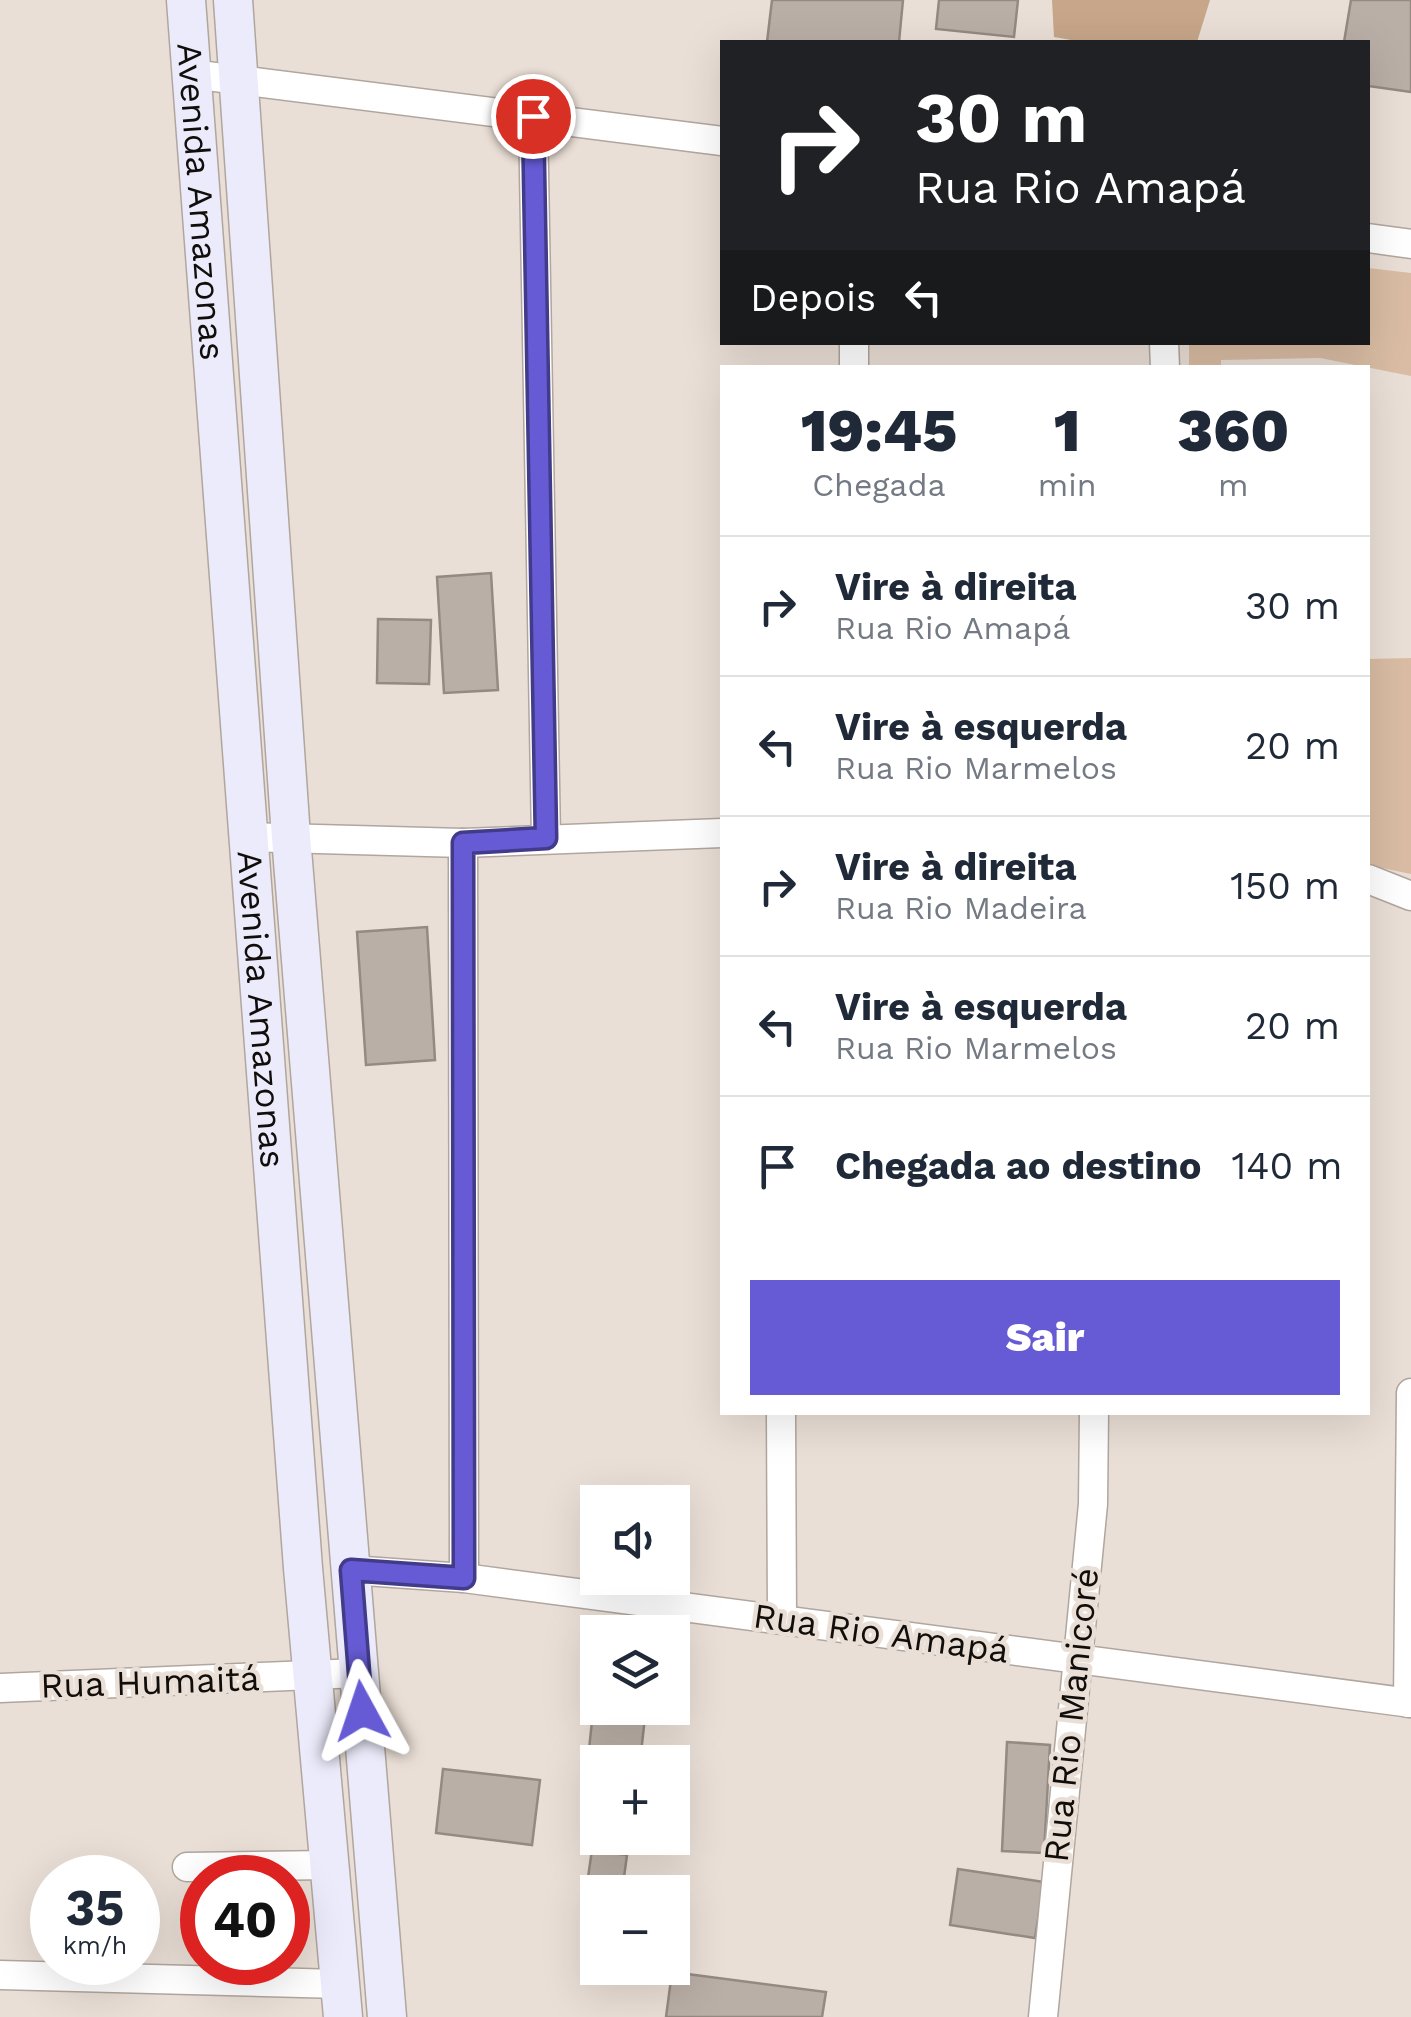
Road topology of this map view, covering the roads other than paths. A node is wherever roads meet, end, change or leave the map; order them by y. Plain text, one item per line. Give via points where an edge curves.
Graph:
1 (186, 0) edge
2 (233, 0) edge
3 (191, 74) junction
4 (239, 80) junction
5 (533, 116) junction
6 (720, 141) edge
7 (1370, 238) edge
8 (1411, 244) edge
9 (720, 832) edge
10 (248, 837) junction
11 (291, 837) junction
12 (546, 838) junction
13 (463, 843) junction
14 (1370, 880) edge
15 (1411, 896) edge
16 (1411, 1393) edge
17 (780, 1415) edge
18 (1094, 1415) edge
19 (351, 1570) junction
20 (464, 1578) junction
21 (782, 1620) junction
22 (1074, 1660) junction
23 (359, 1673) junction
24 (313, 1675) junction
25 (0, 1688) edge
26 (1410, 1703) edge
27 (310, 1864) edge
28 (330, 1864) junction
29 (0, 1975) edge
30 (342, 2001) edge
31 (387, 2017) edge
32 (1043, 2017) edge

1 - 3 street, Avenida Amazonas
2 - 4 street, Avenida Amazonas
3 - 4 street
3 - 10 street, Avenida Amazonas
4 - 5 street
4 - 11 street, Avenida Amazonas
5 - 6 street
5 - 12 street
7 - 8 street
9 - 12 street
10 - 11 street
10 - 24 street, Avenida Amazonas
11 - 13 street
11 - 19 street, Avenida Amazonas
12 - 13 street
13 - 20 street
14 - 15 street
16 - 26 street
17 - 21 street
18 - 22 street, Rua Rio Manicoré via 1092,1504
19 - 20 street, Rua Rio Amapá
19 - 23 street, Avenida Amazonas
20 - 21 street, Rua Rio Amapá
21 - 22 street, Rua Rio Amapá
22 - 26 street, Rua Rio Amapá
22 - 32 street, Rua Rio Manicoré
23 - 24 street, Rua Humaitá
23 - 31 street, Avenida Amazonas
24 - 25 street, Rua Humaitá
24 - 28 street, Avenida Amazonas
27 - 28 street
28 - 30 street, Avenida Amazonas
29 - 30 street

